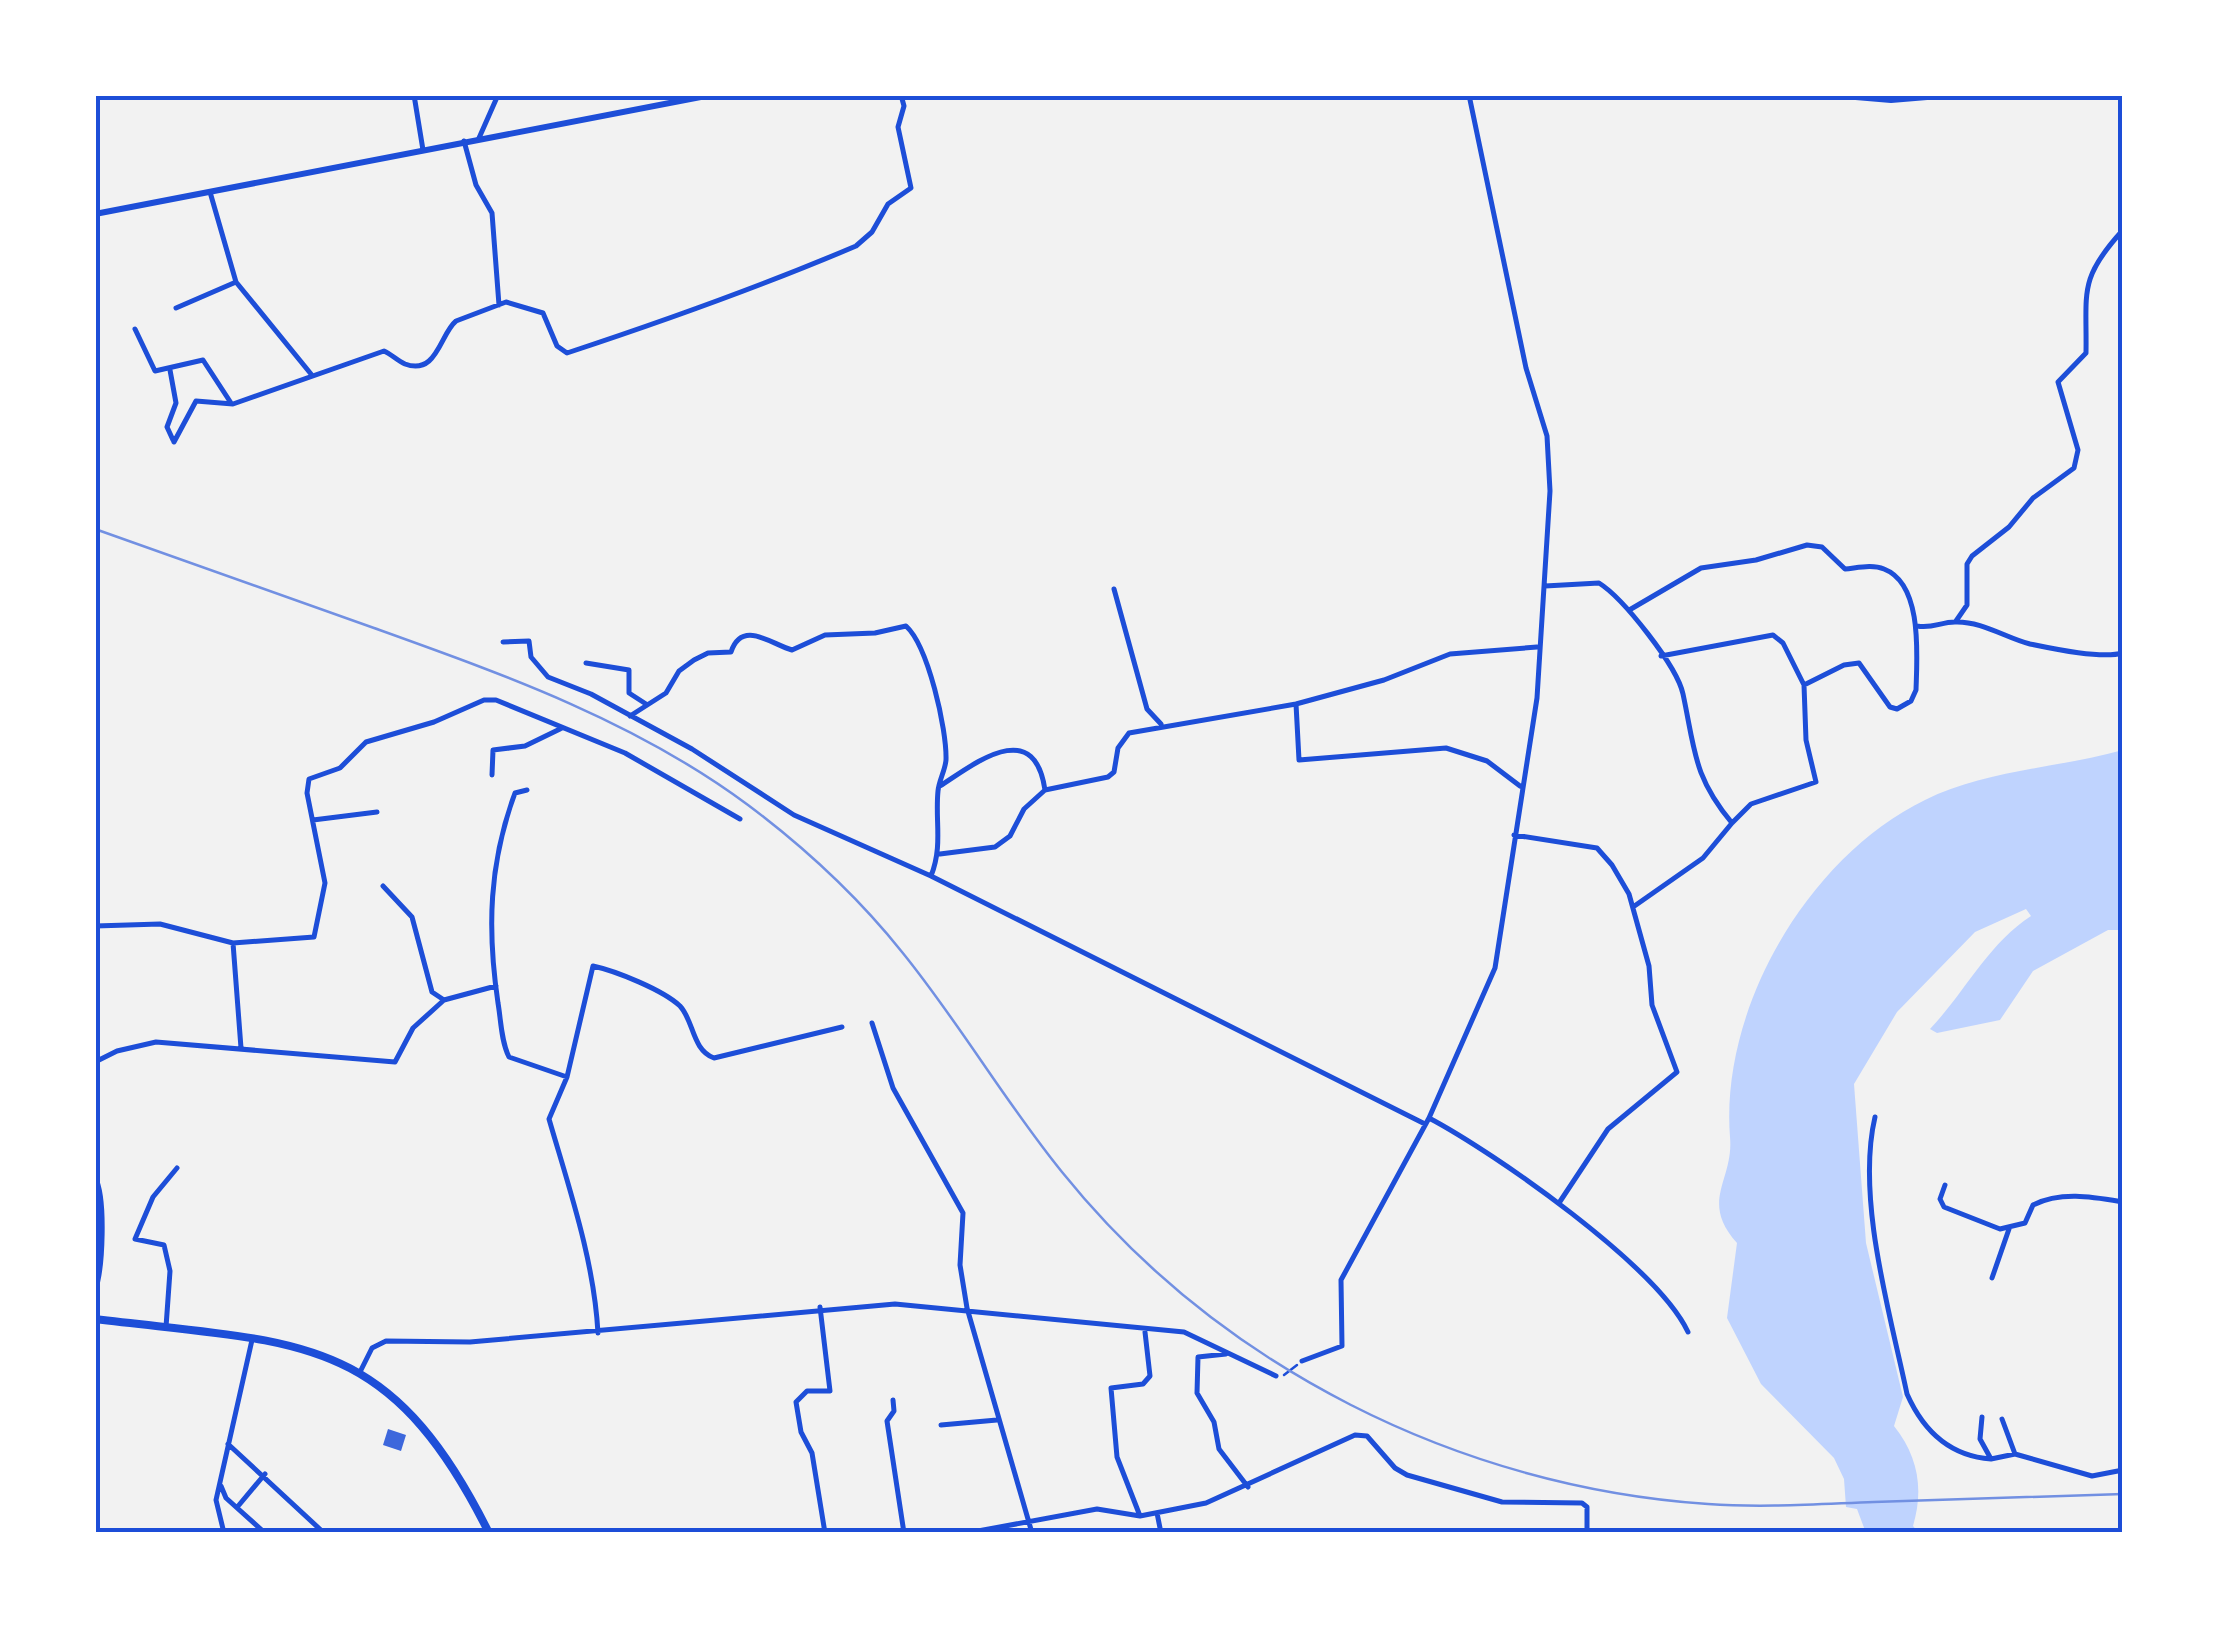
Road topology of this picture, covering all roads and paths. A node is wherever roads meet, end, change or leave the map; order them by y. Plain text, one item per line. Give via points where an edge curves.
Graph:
1 (414, 95) edge
2 (498, 95) edge
3 (711, 95) edge
4 (901, 95) edge
5 (1469, 95) edge
6 (1832, 95) edge
7 (1950, 95) edge
8 (479, 138) junction
9 (464, 141) junction
10 (423, 150) junction
11 (210, 192) junction
12 (95, 214) edge
13 (2123, 230) edge
14 (236, 282) junction
15 (500, 304) junction
16 (176, 308) dead end
17 (136, 329) dead end
18 (170, 370) junction
19 (312, 374) junction
20 (233, 404) junction
21 (1546, 586) junction
22 (1114, 589) dead end
23 (1631, 609) junction
24 (1956, 622) junction
25 (1917, 626) junction
26 (503, 642) dead end
27 (1537, 647) junction
28 (2123, 653) edge
29 (1661, 656) junction
30 (586, 662) dead end
31 (1804, 684) junction
32 (646, 704) junction
33 (1296, 704) junction
34 (630, 716) junction
35 (1161, 724) junction
36 (560, 728) junction
37 (492, 774) dead end
38 (1520, 786) junction
39 (938, 788) junction
40 (527, 790) dead end
41 (1044, 790) junction
42 (377, 812) dead end
43 (740, 819) dead end
44 (313, 820) junction
45 (1732, 822) junction
46 (1514, 835) junction
47 (940, 854) junction
48 (931, 876) junction
49 (384, 886) dead end
50 (1633, 907) junction
51 (95, 926) edge
52 (234, 943) junction
53 (496, 986) junction
54 (444, 1000) junction
55 (872, 1023) dead end
56 (842, 1027) dead end
57 (241, 1048) junction
58 (95, 1062) edge
59 (567, 1077) junction
60 (1875, 1117) dead end
61 (1427, 1121) junction
62 (177, 1168) dead end
63 (95, 1177) edge
64 (1945, 1184) dead end
65 (2123, 1202) edge
66 (1558, 1203) junction
67 (2009, 1229) junction
68 (1992, 1278) dead end
69 (95, 1291) edge
70 (820, 1307) junction
71 (967, 1308) junction
72 (95, 1318) edge
73 (166, 1327) junction
74 (598, 1332) junction
75 (1145, 1332) junction
76 (1688, 1332) dead end
77 (252, 1340) junction
78 (1229, 1353) junction
79 (1302, 1362) joint
80 (361, 1370) junction
81 (1276, 1376) joint
82 (893, 1400) dead end
83 (1982, 1417) dead end
84 (2002, 1419) dead end
85 (997, 1420) junction
86 (941, 1425) dead end
87 (228, 1444) junction
88 (2015, 1454) junction
89 (1991, 1459) junction
90 (2123, 1470) edge
91 (265, 1474) junction
92 (220, 1482) junction
93 (1248, 1488) junction
94 (239, 1506) junction
95 (1157, 1513) junction
96 (1140, 1516) junction
97 (1028, 1519) junction
98 (224, 1533) edge
99 (265, 1533) edge
100 (324, 1533) edge
101 (489, 1533) edge
102 (825, 1533) edge
103 (904, 1533) edge
104 (967, 1533) edge
105 (1032, 1533) edge
106 (1161, 1533) edge
107 (1587, 1533) edge

1 - 10 street
2 - 8 street
3 - 8 street
4 - 15 street via 898,127 911,188 888,204 856,246 659,326 568,353 556,346 543,314
5 - 21 street via 1526,368 1547,436
6 - 7 street
8 - 9 street
9 - 10 street
9 - 15 street via 492,213
10 - 11 street
11 - 12 street
11 - 14 street
13 - 24 street via 2088,281 2086,353 2058,382 2078,450 2074,468 1972,556 1967,605
14 - 16 street
14 - 19 street
15 - 19 street via 456,320 440,352 419,364 384,351
17 - 18 street via 154,371
18 - 20 street via 206,362
18 - 20 street via 176,402 167,427 174,442 196,401
19 - 20 street
21 - 23 street via 1599,582
21 - 27 street
22 - 35 street via 1147,709
23 - 25 street via 1701,568 1806,545 1822,546 1845,570 1880,566 1892,573
23 - 29 street
24 - 25 street
24 - 28 street via 2004,631 2028,644 2093,656
25 - 31 street via 1916,690 1904,706 1890,707 1860,663
26 - 34 street via 530,641 531,656 548,677
27 - 33 street via 1429,659 1384,680
27 - 38 street via 1536,698
29 - 31 street via 1772,635 1783,642
29 - 45 street via 1683,691 1684,720 1708,793
30 - 32 street via 629,670 627,690
31 - 45 street via 1816,782 1751,804
32 - 34 street
32 - 39 street via 666,693 686,666 708,653 730,652 744,636 762,636 792,650 825,635 906,626 944,731 946,766
33 - 35 street
33 - 38 street via 1299,760 1446,748 1488,761
34 - 48 street via 794,815
35 - 41 street via 1124,737 1108,777
36 - 37 street via 525,746 493,750
36 - 43 street via 625,753
36 - 44 street via 484,700 366,742 340,768 309,779
38 - 46 street
39 - 41 street via 972,762 1007,750 1030,758
39 - 47 street
40 - 53 street via 515,793 493,872
41 - 47 street via 1002,843
42 - 44 street
44 - 52 street via 324,883 314,937
45 - 50 street via 1703,858
46 - 50 street via 1597,848
46 - 61 street via 1494,968
47 - 48 street
48 - 61 street
49 - 54 street via 412,917 432,992
50 - 66 street via 1649,966 1648,990 1677,1072 1617,1118
51 - 52 street via 160,924
52 - 57 street
53 - 54 street
53 - 59 street via 509,1057
54 - 57 street via 413,1028 395,1062
55 - 71 street via 893,1088 963,1214 960,1265
56 - 59 street via 714,1058 703,1053 680,1006 616,971 593,966
57 - 58 street via 156,1042
59 - 74 street via 549,1119
60 - 89 street via 1870,1189 1907,1394 1936,1438
61 - 66 street via 1465,1138
61 - 79 street via 1340,1280 1342,1346
62 - 73 street via 154,1197 135,1239 164,1245 170,1270
63 - 69 street via 101,1212
64 - 67 street via 1944,1208
65 - 67 street via 2045,1200 2033,1205 2025,1223
66 - 76 street via 1651,1285
67 - 68 street
70 - 71 street
70 - 74 street
70 - 102 street via 830,1391 807,1391 796,1402
71 - 75 street
71 - 85 street
72 - 73 main road
73 - 77 main road
74 - 80 street via 386,1341 372,1348
75 - 78 street via 1194,1334
75 - 96 street via 1150,1376 1144,1384 1111,1388 1117,1456
77 - 80 main road via 316,1352
77 - 87 street
78 - 81 street
78 - 93 street via 1198,1357 1197,1393 1214,1422 1219,1449
79 - 81 path
80 - 101 main road via 396,1396 441,1446
82 - 103 street via 886,1421
83 - 89 street via 1980,1439
84 - 88 street
85 - 86 street
85 - 97 street
87 - 91 street
87 - 92 street
88 - 89 street
88 - 90 street via 2092,1476
91 - 94 street
91 - 100 street
92 - 94 street via 226,1498
92 - 98 street via 216,1510
93 - 95 street
93 - 107 street via 1339,1441 1367,1436 1408,1475 1502,1502 1582,1502
94 - 99 street
95 - 96 street
95 - 106 street
96 - 97 street via 1098,1510
97 - 104 street
97 - 105 street

